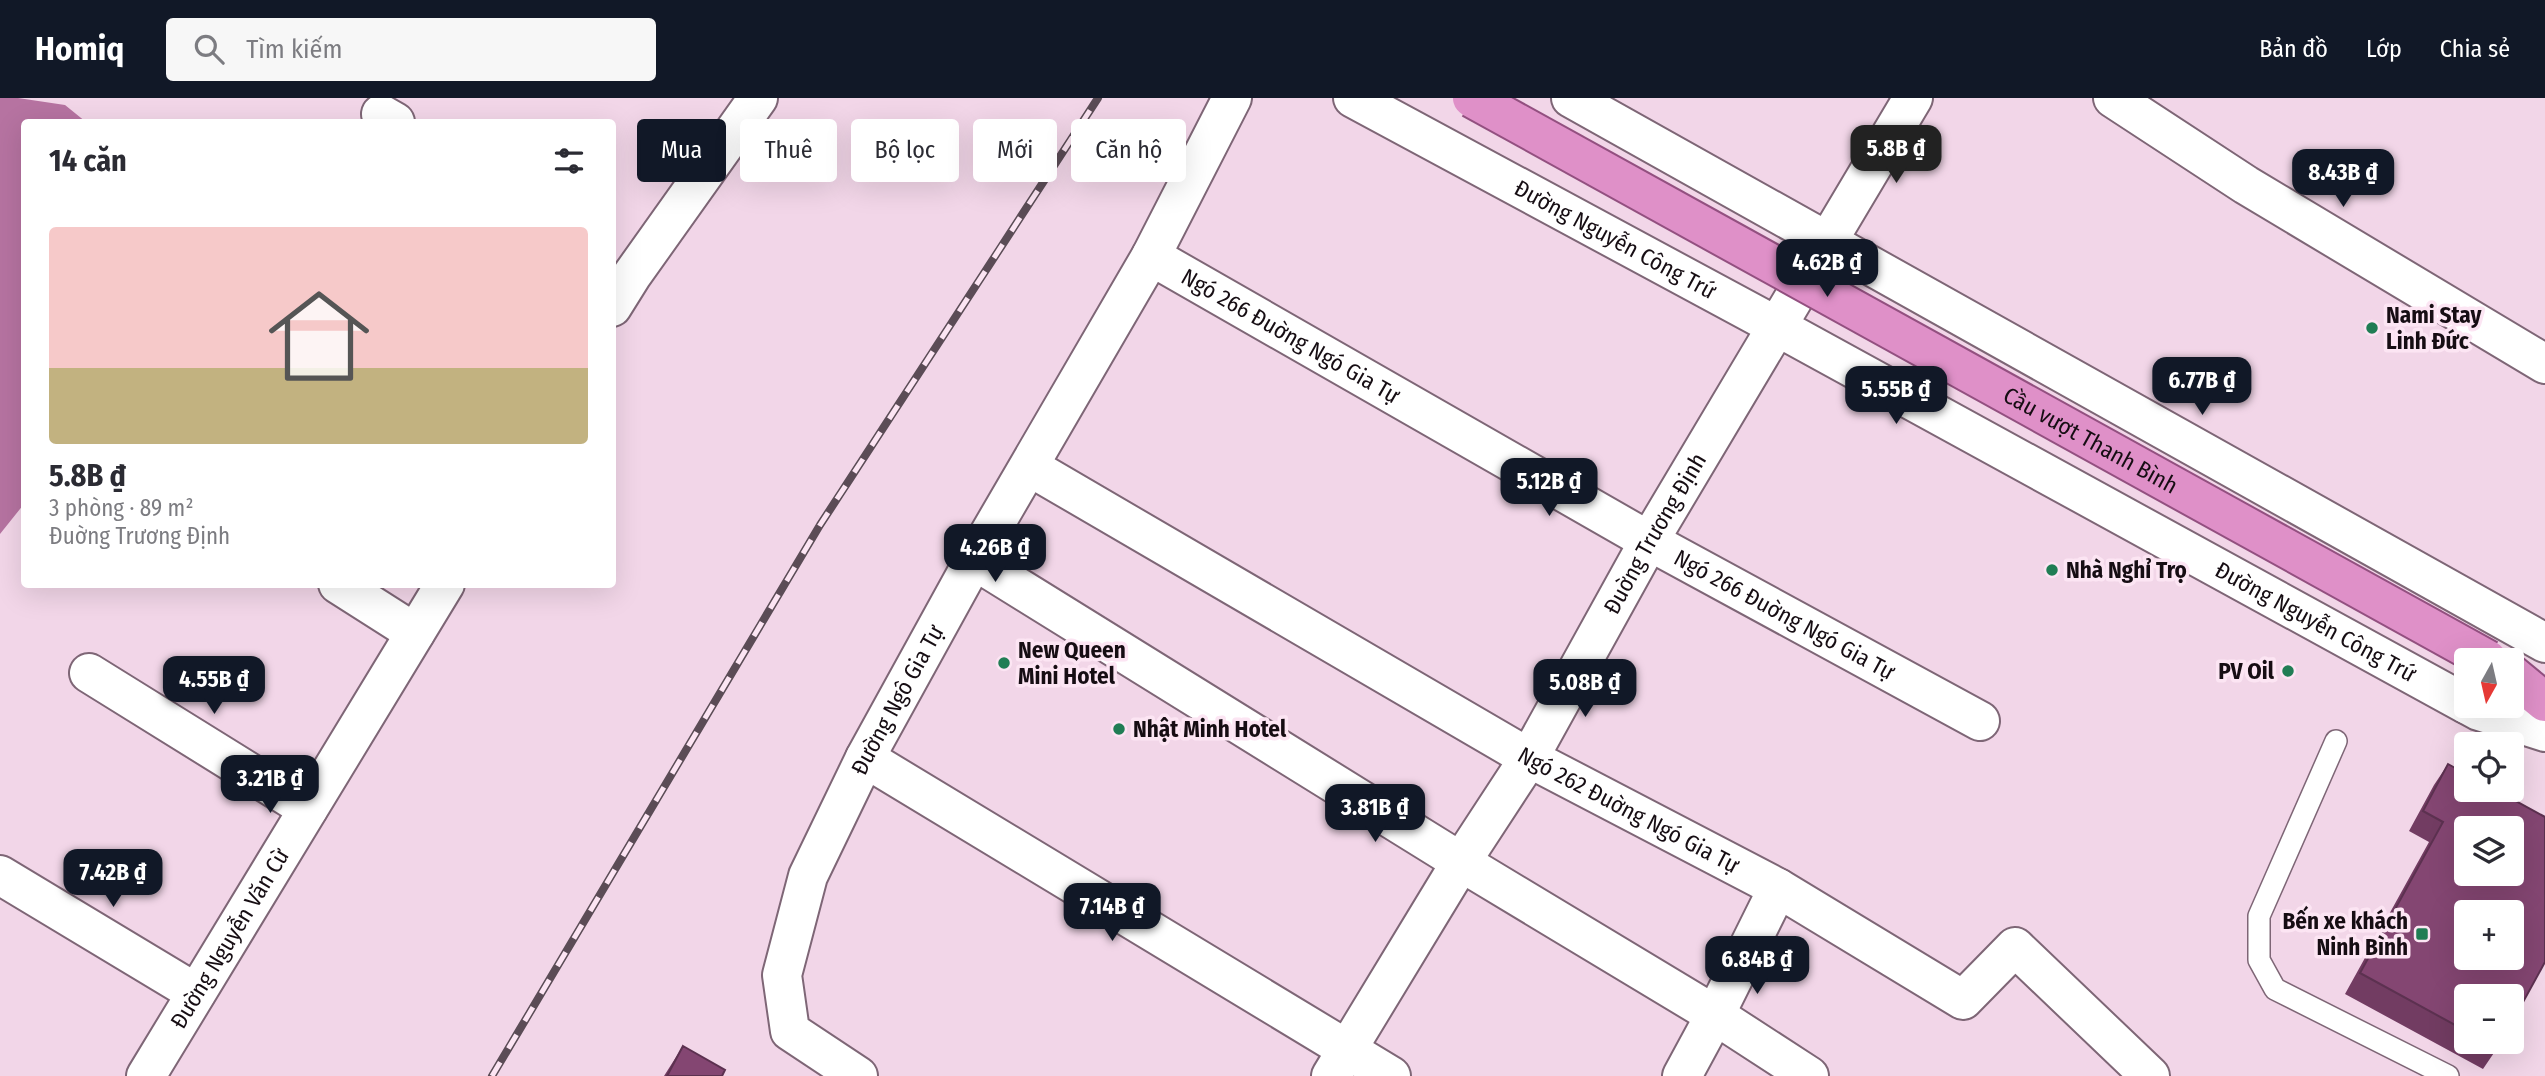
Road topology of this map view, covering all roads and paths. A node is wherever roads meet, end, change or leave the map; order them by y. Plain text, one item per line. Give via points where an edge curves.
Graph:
1 (1232, 98) edge
2 (1353, 98) edge
3 (1472, 98) edge
4 (1571, 98) edge
5 (1913, 98) edge
6 (2113, 98) edge
7 (749, 101) edge
8 (1827, 242) junction
9 (1151, 256) junction
10 (622, 268) edge
11 (616, 291) edge
12 (1776, 326) junction
13 (2545, 364) edge
14 (1030, 467) junction
15 (1649, 541) junction
16 (974, 560) junction
17 (344, 588) edge
18 (442, 588) edge
19 (415, 633) junction
20 (2545, 643) edge
21 (2466, 648) edge
22 (89, 673) dead end
23 (2524, 675) edge
24 (2545, 679) edge
25 (2524, 683) edge
26 (2454, 698) edge
27 (2545, 702) edge
28 (2501, 718) edge
29 (1980, 721) dead end
30 (2545, 732) edge
31 (2336, 741) dead end
32 (865, 758) junction
33 (1529, 758) junction
34 (308, 809) junction
35 (1461, 863) junction
36 (0, 875) edge
37 (1778, 888) junction
38 (196, 993) junction
39 (1715, 1015) junction
40 (1338, 1063) edge
41 (146, 1076) edge
42 (858, 1076) edge
43 (1391, 1076) edge
44 (1682, 1076) edge
45 (1809, 1076) edge
46 (2150, 1076) edge
47 (2448, 1076) edge

1 - 9 street, Đường Ngô Gia Tự
2 - 12 street, Đường Nguyễn Công Trứ
3 - 21 highway, Cầu vượt Thanh Bình, bridge
4 - 8 street
5 - 8 street, Đuờng Trương Định
6 - 13 street via 2246,185
7 - 10 street
8 - 12 street, Đuờng Trương Định
8 - 20 street
9 - 14 street, Đường Ngô Gia Tự
9 - 15 street, Ngó 266 Đuờng Ngó Gia Tự
10 - 11 street
12 - 15 street, Đuờng Trương Định
12 - 26 street, Đường Nguyễn Công Trứ
14 - 16 street, Đường Ngô Gia Tự
14 - 33 street, Ngó 262 Đuờng Ngó Gia Tự
15 - 29 street, Ngó 266 Đuờng Ngó Gia Tự
15 - 33 street, Đuờng Trương Định
16 - 32 street, Đường Ngô Gia Tự
16 - 35 street
17 - 19 street
18 - 19 street, Đường Nguyễn Văn Cừ
19 - 34 street, Đường Nguyễn Văn Cừ
22 - 34 street
23 - 24 highway
25 - 27 highway
28 - 30 street, Đường Nguyễn Công Trứ
31 - 47 lane via 2259,916 2259,960 2276,989
32 - 40 street
32 - 42 street, Đường Ngô Gia Tự via 808,876 782,975 790,1031
33 - 35 street, Đuờng Trương Định
33 - 37 street, Ngó 262 Đuờng Ngó Gia Tự
34 - 38 street, Đường Nguyễn Văn Cừ
35 - 39 street
35 - 40 street, Đuờng Trương Định
36 - 38 street
37 - 39 street
37 - 46 street, Ngó 262 Đuờng Ngó Gia Tự via 1963,1000 2015,947
38 - 41 street, Đường Nguyễn Văn Cừ
39 - 44 street
39 - 45 street
40 - 43 street

